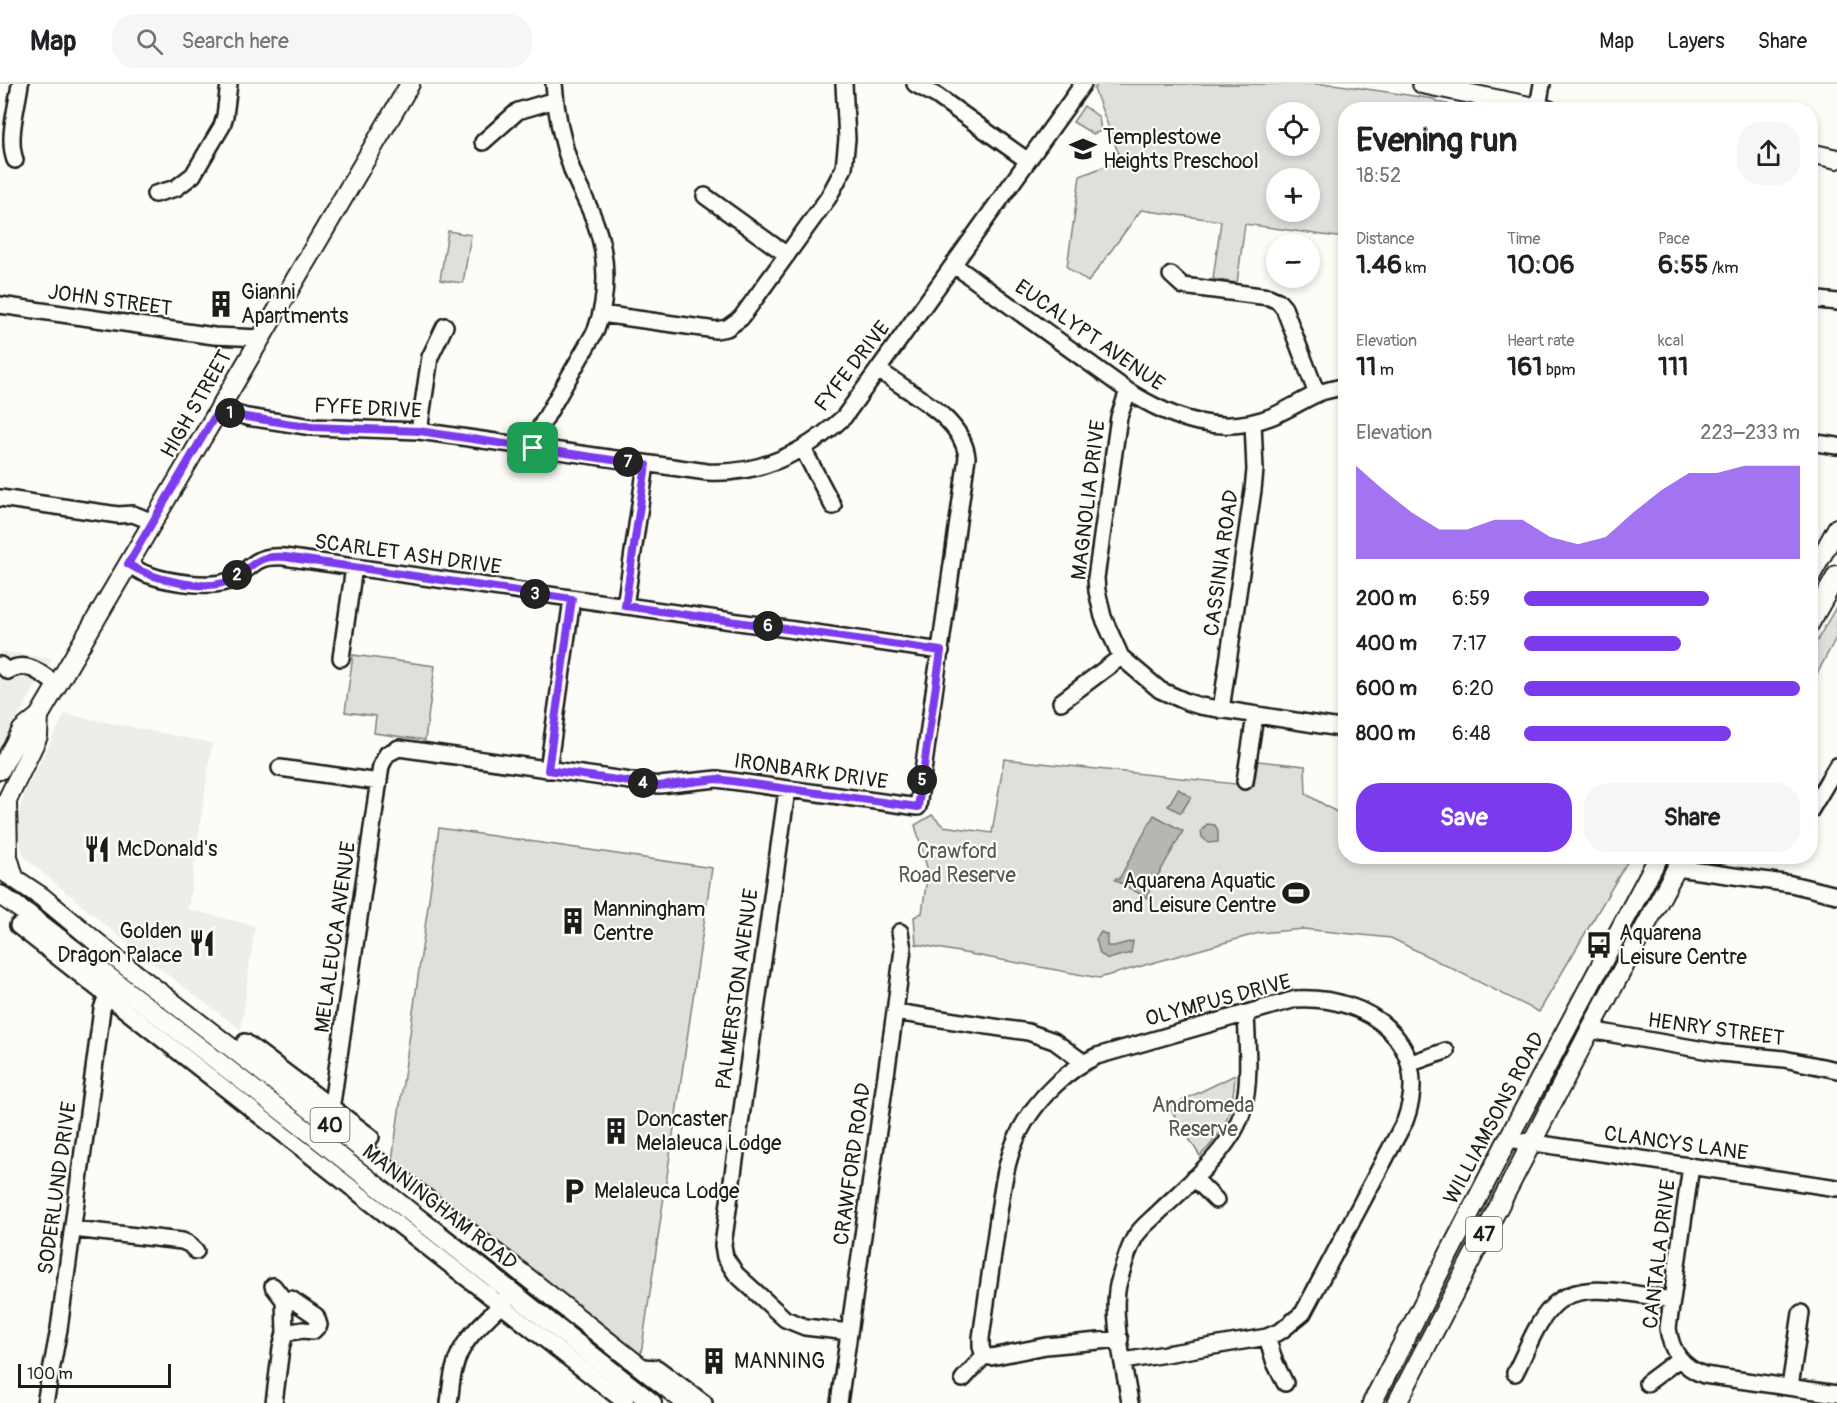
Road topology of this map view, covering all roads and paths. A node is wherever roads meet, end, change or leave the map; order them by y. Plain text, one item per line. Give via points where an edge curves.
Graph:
1 (20, 84) edge
2 (229, 84) edge
3 (410, 84) edge
4 (844, 84) edge
5 (915, 84) edge
6 (1083, 84) edge
7 (1422, 84) edge
8 (1542, 84) edge
9 (555, 92) edge
10 (1514, 102) edge
11 (1544, 102) edge
12 (483, 142) dead end
13 (15, 160) dead end
14 (1028, 161) junction
15 (155, 194) dead end
16 (705, 196) dead end
17 (787, 255) junction
18 (954, 265) junction
19 (1172, 275) dead end
20 (1818, 300) edge
21 (1837, 302) edge
22 (0, 305) edge
23 (601, 314) junction
24 (445, 326) dead end
25 (257, 344) junction
26 (879, 370) junction
27 (1338, 388) edge
28 (1128, 391) junction
29 (1317, 394) junction
30 (219, 409) junction
31 (1253, 422) junction
32 (419, 431) junction
33 (1818, 443) edge
34 (1837, 446) edge
35 (533, 448) junction
36 (802, 449) junction
37 (646, 465) junction
38 (0, 498) edge
39 (833, 506) dead end
40 (150, 527) junction
41 (1837, 528) edge
42 (1818, 562) edge
43 (128, 564) junction
44 (354, 567) junction
45 (1837, 574) edge
46 (572, 599) junction
47 (625, 606) junction
48 (1818, 608) edge
49 (941, 651) junction
50 (1120, 657) junction
51 (341, 658) dead end
52 (4, 668) edge
53 (57, 685) junction
54 (1061, 702) dead end
55 (1221, 710) junction
56 (39, 716) junction
57 (1255, 716) junction
58 (1338, 728) edge
59 (399, 748) joint
60 (1837, 766) edge
61 (280, 768) dead end
62 (0, 770) edge
63 (548, 770) junction
64 (1245, 781) dead end
65 (379, 782) junction
66 (787, 790) junction
67 (1818, 798) edge
68 (3, 806) edge
69 (1655, 864) edge
70 (1679, 864) edge
71 (1690, 864) edge
72 (7, 873) edge
73 (0, 895) edge
74 (1837, 895) edge
75 (0, 908) edge
76 (23, 920) junction
77 (900, 932) dead end
78 (110, 988) junction
79 (895, 1012) junction
80 (1246, 1013) junction
81 (1590, 1030) junction
82 (245, 1042) dead end
83 (1446, 1050) dead end
84 (1083, 1062) junction
85 (1411, 1063) junction
86 (1837, 1070) edge
87 (323, 1121) junction
88 (371, 1137) dead end
89 (1508, 1139) junction
90 (1531, 1142) junction
91 (1690, 1167) junction
92 (1194, 1178) junction
93 (1837, 1188) edge
94 (1216, 1200) dead end
95 (73, 1228) junction
96 (195, 1251) dead end
97 (520, 1271) junction
98 (273, 1286) dead end
99 (501, 1295) junction
100 (284, 1300) junction
101 (1671, 1300) junction
102 (1802, 1313) dead end
103 (849, 1332) junction
104 (285, 1333) junction
105 (1267, 1337) junction
106 (1120, 1339) junction
107 (984, 1356) junction
108 (1678, 1359) junction
109 (1124, 1361) junction
110 (641, 1367) junction
111 (1515, 1373) dead end
112 (963, 1379) dead end
113 (1285, 1383) dead end
114 (1647, 1383) dead end
115 (1790, 1387) junction
116 (1837, 1394) edge
117 (45, 1403) edge
118 (274, 1403) edge
119 (449, 1403) edge
120 (626, 1403) edge
121 (652, 1403) edge
122 (686, 1403) edge
123 (704, 1403) edge
124 (839, 1403) edge
125 (1130, 1403) edge
126 (1372, 1403) edge
127 (1397, 1403) edge

1 - 13 street via 12,137
2 - 15 street via 224,119 193,175 176,188
3 - 25 main road, HIGH STREET
4 - 17 street via 844,168 828,198
5 - 14 street
6 - 14 street, FYFE DRIVE
7 - 10 main road
8 - 11 street
9 - 12 street via 518,111
9 - 23 street via 564,146 602,244 605,275
14 - 18 street, FYFE DRIVE
16 - 17 street
17 - 23 street via 741,318 727,328 701,329
18 - 26 street, FYFE DRIVE
18 - 28 street, EUCALYPT AVENUE
19 - 29 street via 1183,286 1278,301
20 - 21 street
22 - 25 street, JOHN STREET
23 - 35 street via 589,344 538,431
24 - 32 street via 430,357
25 - 30 main road, HIGH STREET
26 - 36 street, FYFE DRIVE via 844,417
26 - 49 street, IRONBARK DRIVE via 945,417 959,432 966,449
27 - 29 street, EUCALYPT AVENUE
28 - 31 street, EUCALYPT AVENUE via 1157,409 1188,420 1225,425
28 - 50 street, MAGNOLIA DRIVE via 1119,417 1096,578 1103,617
29 - 31 street, EUCALYPT AVENUE via 1272,417
30 - 32 street, FYFE DRIVE via 312,427
30 - 40 main road, HIGH STREET
31 - 55 street, CASSINIA ROAD via 1253,490
32 - 35 street, FYFE DRIVE
33 - 34 street
35 - 37 street, FYFE DRIVE
36 - 37 street, FYFE DRIVE via 769,464 731,472
36 - 39 street
37 - 47 street
38 - 40 street via 118,515
40 - 43 main road, HIGH STREET
41 - 42 main road
43 - 44 street, SCARLET ASH DRIVE via 158,578 211,585 229,581 265,558
43 - 53 main road, HIGH STREET
44 - 46 street, SCARLET ASH DRIVE
44 - 51 street
45 - 48 main road
46 - 47 street, SCARLET ASH DRIVE
46 - 63 street
47 - 49 street, SCARLET ASH DRIVE
49 - 66 street, IRONBARK DRIVE via 918,807
50 - 54 street
50 - 55 street, MAGNOLIA DRIVE via 1166,693
52 - 53 street via 27,666
53 - 56 main road, HIGH STREET
55 - 57 street, MAGNOLIA DRIVE
56 - 62 main road, HIGH STREET via 22,730
56 - 68 main road, HIGH STREET via 38,736
57 - 58 street, MAGNOLIA DRIVE
57 - 64 street
59 - 63 street, IRONBARK DRIVE
59 - 65 street, MELALEUCA AVENUE via 387,754
60 - 67 street
61 - 65 street
63 - 66 street, IRONBARK DRIVE via 658,786 717,779
65 - 87 street, MELALEUCA AVENUE
66 - 103 street, PALMERSTON AVENUE via 723,1245 736,1275 785,1319 806,1327
68 - 72 main road
69 - 89 main road, WILLIAMSONS ROAD / 47
70 - 81 main road, WILLIAMSONS ROAD / 47
71 - 74 street
72 - 87 main road, MANNINGHAM ROAD / 40
73 - 76 main road, MANNINGHAM ROAD / 40
75 - 76 main road
76 - 78 main road, MANNINGHAM ROAD / 40
77 - 79 street, CRAWFORD ROAD via 903,949
78 - 87 main road, MANNINGHAM ROAD / 40
78 - 95 street, SODERLUND DRIVE via 99,1032
78 - 99 street, MANNINGHAM ROAD
79 - 84 street via 1028,1032 1059,1044
79 - 103 street, CRAWFORD ROAD
80 - 84 street, OLYMPUS DRIVE
80 - 85 street, OLYMPUS DRIVE via 1296,999 1342,1002 1380,1021
80 - 92 street via 1244,1109 1227,1142
81 - 86 street, HENRY STREET
81 - 90 main road, WILLIAMSONS ROAD / 47
82 - 87 street, MANNINGHAM ROAD
83 - 85 street
84 - 107 street, OLYMPUS DRIVE via 1039,1101 1026,1117 1012,1149 1003,1182 983,1327
85 - 105 street via 1412,1094 1406,1120 1302,1313
87 - 88 street, MANNINGHAM ROAD
87 - 97 main road, MANNINGHAM ROAD / 40
87 - 99 main road, MANNINGHAM ROAD / 40
89 - 90 street, CLANCYS LANE
89 - 126 main road, WILLIAMSONS ROAD / 47
90 - 91 street, CLANCYS LANE
90 - 127 main road, WILLIAMSONS ROAD / 47
91 - 93 street, CLANCYS LANE
91 - 101 street, CANTALA DRIVE
92 - 94 street
92 - 106 street via 1144,1227 1130,1249 1116,1298
95 - 96 street via 182,1241
95 - 117 street, SODERLUND DRIVE
97 - 99 main road
97 - 110 main road, MANNINGHAM ROAD / 40
98 - 100 street
99 - 119 street via 455,1364
99 - 120 street, MANNINGHAM ROAD
99 - 121 main road, MANNINGHAM ROAD / 40
100 - 104 street
100 - 104 street via 291,1299 308,1310 319,1324 313,1331
101 - 108 street, CANTALA DRIVE via 1669,1340
101 - 111 street via 1598,1290 1581,1290 1564,1297 1542,1320
102 - 115 street
103 - 124 street, CRAWFORD ROAD
104 - 118 street
105 - 109 street
105 - 113 street
106 - 107 street
106 - 109 street
107 - 112 street
108 - 114 street
108 - 115 street via 1704,1375
109 - 125 street
110 - 122 main road, MANNINGHAM ROAD / 40
110 - 123 street, MANNINGHAM ROAD via 657,1368
115 - 116 street

